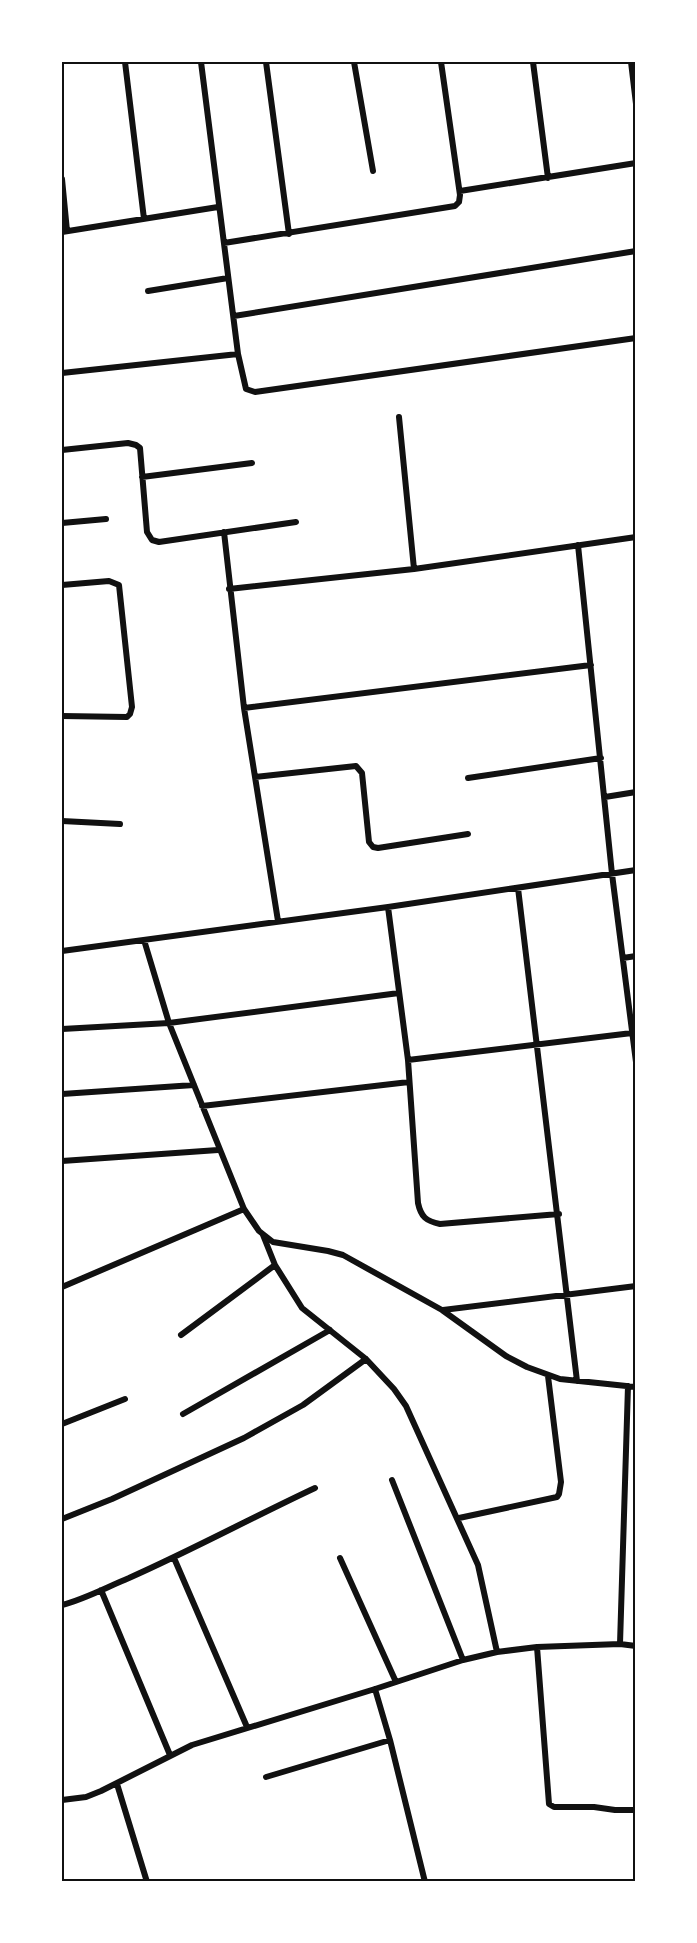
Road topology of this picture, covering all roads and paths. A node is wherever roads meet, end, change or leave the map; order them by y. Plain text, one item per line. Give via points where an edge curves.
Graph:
1 (125, 62) edge
2 (201, 62) edge
3 (266, 62) edge
4 (354, 62) edge
5 (441, 62) edge
6 (533, 62) edge
7 (631, 62) edge
8 (636, 104) edge
9 (636, 163) edge
10 (373, 171) dead end
11 (548, 177) junction
12 (62, 179) edge
13 (460, 191) junction
14 (219, 207) junction
15 (144, 219) junction
16 (64, 232) edge
17 (289, 234) junction
18 (224, 243) junction
19 (636, 251) edge
20 (228, 278) junction
21 (148, 291) dead end
22 (234, 316) junction
23 (636, 338) edge
24 (238, 354) junction
25 (62, 373) edge
26 (399, 417) dead end
27 (62, 450) edge
28 (252, 463) dead end
29 (142, 477) junction
30 (106, 519) dead end
31 (296, 522) dead end
32 (62, 523) edge
33 (224, 532) junction
34 (636, 537) edge
35 (578, 545) junction
36 (414, 569) junction
37 (62, 585) edge
38 (230, 589) junction
39 (591, 665) junction
40 (244, 708) junction
41 (62, 716) edge
42 (601, 758) junction
43 (255, 777) junction
44 (468, 778) dead end
45 (636, 792) edge
46 (605, 797) junction
47 (62, 821) edge
48 (120, 824) dead end
49 (468, 834) dead end
50 (636, 870) edge
51 (612, 874) junction
52 (518, 888) junction
53 (388, 907) junction
54 (278, 921) junction
55 (144, 940) junction
56 (62, 951) edge
57 (636, 956) edge
58 (623, 958) junction
59 (399, 993) junction
60 (169, 1023) junction
61 (62, 1029) edge
62 (632, 1034) junction
63 (537, 1045) junction
64 (408, 1060) junction
65 (636, 1062) edge
66 (409, 1082) junction
67 (194, 1085) junction
68 (62, 1094) edge
69 (202, 1106) junction
70 (218, 1150) junction
71 (62, 1161) edge
72 (243, 1209) junction
73 (559, 1214) junction
74 (263, 1235) junction
75 (275, 1265) junction
76 (636, 1286) edge
77 (62, 1287) edge
78 (568, 1294) junction
79 (442, 1310) junction
80 (330, 1330) junction
81 (181, 1335) dead end
82 (366, 1359) junction
83 (548, 1376) junction
84 (578, 1381) junction
85 (628, 1386) junction
86 (636, 1387) edge
87 (125, 1399) dead end
88 (183, 1414) dead end
89 (62, 1424) edge
90 (392, 1480) dead end
91 (315, 1488) dead end
92 (459, 1518) junction
93 (62, 1519) edge
94 (174, 1558) junction
95 (340, 1558) dead end
96 (101, 1590) junction
97 (62, 1605) edge
98 (620, 1644) junction
99 (636, 1646) edge
100 (537, 1647) junction
101 (497, 1652) junction
102 (464, 1660) junction
103 (396, 1682) junction
104 (375, 1689) junction
105 (247, 1727) junction
106 (390, 1740) junction
107 (170, 1755) junction
108 (266, 1777) dead end
109 (117, 1784) junction
110 (62, 1800) edge
111 (636, 1810) edge
112 (147, 1881) edge
113 (424, 1881) edge

1 - 15 street
2 - 14 street
3 - 17 street
4 - 10 street
5 - 13 street
6 - 11 street
7 - 8 street
9 - 11 street
11 - 13 street
12 - 16 street
13 - 17 street via 455,206
14 - 15 street
14 - 18 street
15 - 16 street
17 - 18 street
18 - 20 street
19 - 22 street
20 - 21 street
20 - 22 street
22 - 24 street
23 - 24 street via 255,392 246,389
24 - 25 street
26 - 36 street
27 - 29 street via 132,443 140,448
28 - 29 street
29 - 33 street via 147,532 152,540
30 - 32 street
31 - 33 street
33 - 38 street
34 - 35 street
35 - 36 street
35 - 39 street
36 - 38 street
37 - 41 street via 110,581 119,585 132,707 127,717
38 - 40 street
39 - 40 street
39 - 42 street
40 - 43 street
42 - 44 street
42 - 46 street
43 - 49 street via 356,766 362,773 369,842 373,847
43 - 54 street
45 - 46 street
46 - 51 street
47 - 48 street
50 - 51 street
51 - 52 street
51 - 58 street
52 - 53 street
52 - 63 street
53 - 54 street
53 - 59 street
54 - 55 street
55 - 56 street
55 - 60 street
57 - 58 street
58 - 62 street
59 - 60 street
59 - 64 street
60 - 61 street
60 - 67 street
62 - 63 street
62 - 65 street
63 - 64 street
63 - 73 street
64 - 66 street
66 - 69 street
66 - 73 street via 418,1203 426,1220 440,1224
67 - 68 street
67 - 69 street
69 - 70 street
70 - 71 street
70 - 72 street
72 - 74 street
72 - 77 street
73 - 78 street
74 - 75 street
74 - 79 street via 273,1242 343,1255
75 - 80 street via 302,1308
75 - 81 street
76 - 78 street
78 - 79 street
78 - 84 street
79 - 83 street via 506,1356
80 - 82 street
80 - 88 street
82 - 92 street via 406,1406
82 - 93 street via 303,1405 244,1438
83 - 84 street
83 - 92 street via 560,1494
84 - 85 street
85 - 86 street
85 - 98 street
87 - 89 street
90 - 102 street
91 - 94 street
92 - 101 street via 478,1565
94 - 96 street
94 - 105 street
95 - 103 street
96 - 97 street
96 - 107 street
98 - 99 street
98 - 100 street
100 - 101 street
100 - 111 street via 549,1804
101 - 102 street
102 - 103 street
103 - 104 street
104 - 105 street
104 - 106 street
105 - 107 street
106 - 108 street
106 - 113 street
107 - 109 street
109 - 110 street via 86,1797
109 - 112 street

